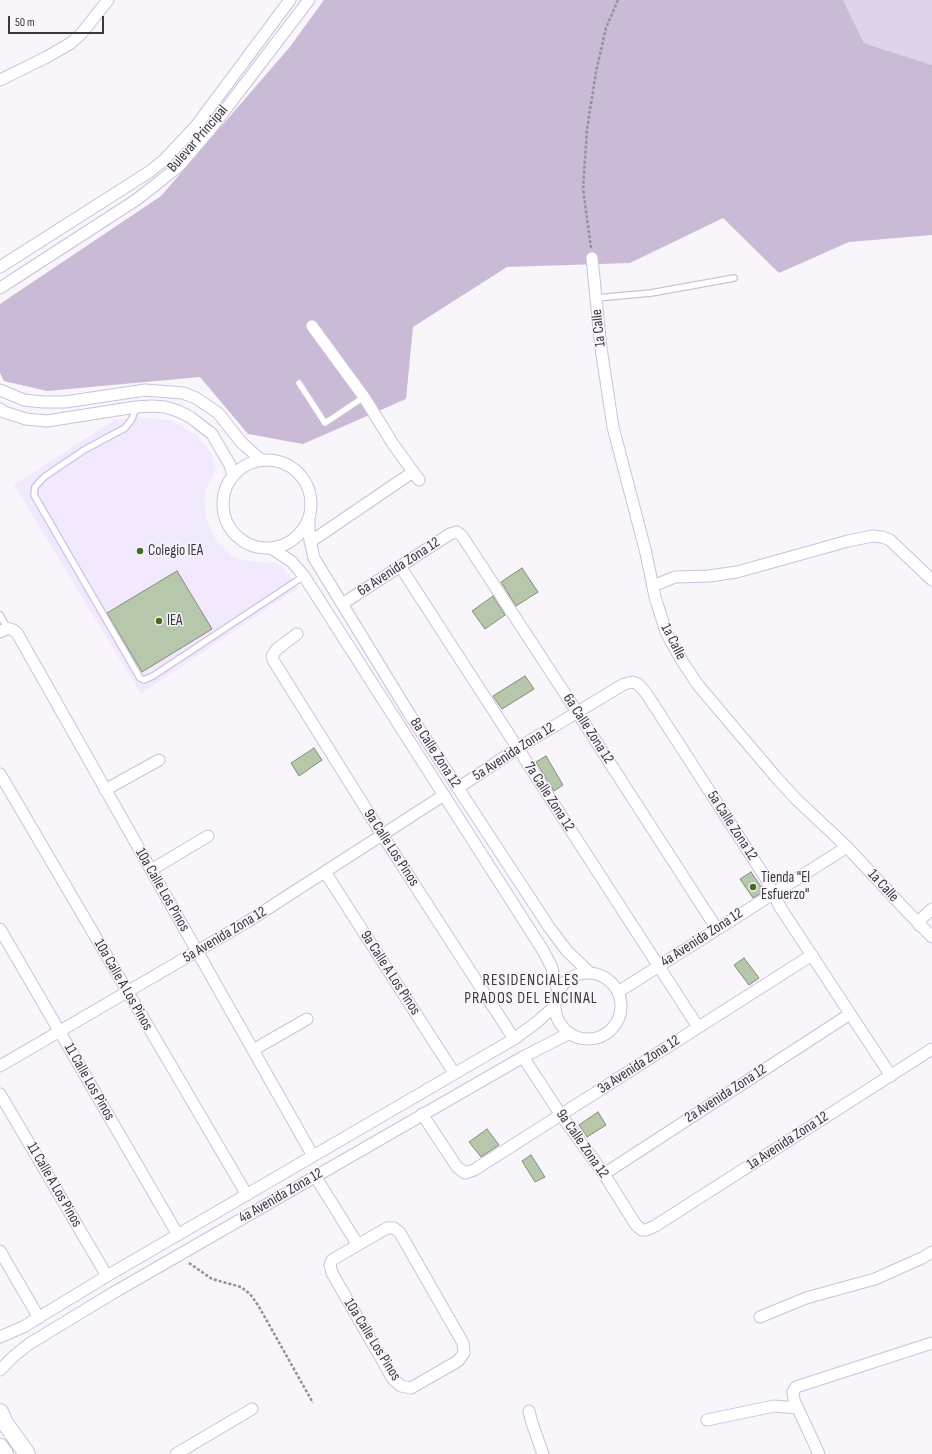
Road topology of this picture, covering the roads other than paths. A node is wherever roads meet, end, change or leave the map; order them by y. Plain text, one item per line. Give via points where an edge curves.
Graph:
1 (108, 0) edge
2 (290, 0) edge
3 (309, 0) edge
4 (0, 80) edge
5 (592, 258) road end
6 (0, 267) edge
7 (734, 278) dead end
8 (0, 288) edge
9 (596, 298) junction
10 (312, 326) dead end
11 (299, 383) dead end
12 (0, 390) edge
13 (364, 397) junction
14 (136, 407) junction
15 (0, 409) edge
16 (261, 460) junction
17 (233, 476) junction
18 (310, 517) junction
19 (457, 532) joint
20 (310, 542) junction
21 (272, 548) junction
22 (400, 566) junction
23 (304, 576) junction
24 (932, 580) edge
25 (653, 586) junction
26 (342, 604) junction
27 (0, 615) edge
28 (4, 630) edge
29 (298, 634) dead end
30 (634, 682) joint
31 (577, 712) junction
32 (518, 748) junction
33 (158, 760) dead end
34 (0, 774) edge
35 (458, 788) junction
36 (106, 790) junction
37 (444, 795) junction
38 (208, 836) dead end
39 (382, 836) junction
40 (847, 847) junction
41 (151, 870) junction
42 (325, 872) junction
43 (773, 893) junction
44 (932, 909) edge
45 (919, 925) junction
46 (0, 929) edge
47 (717, 929) junction
48 (932, 937) edge
49 (197, 951) junction
50 (812, 955) junction
51 (659, 966) junction
52 (590, 973) junction
53 (128, 992) junction
54 (558, 992) junction
55 (618, 992) junction
56 (555, 1006) junction
57 (850, 1014) junction
58 (307, 1019) dead end
59 (698, 1027) junction
60 (59, 1031) junction
61 (570, 1033) junction
62 (514, 1039) junction
63 (932, 1049) edge
64 (253, 1050) junction
65 (523, 1057) junction
66 (0, 1066) edge
67 (454, 1073) junction
68 (891, 1076) junction
69 (0, 1094) edge
70 (422, 1114) junction
71 (561, 1115) junction
72 (313, 1156) junction
73 (604, 1174) junction
74 (315, 1176) junction
75 (247, 1195) junction
76 (642, 1230) joint
77 (178, 1235) junction
78 (358, 1245) junction
79 (0, 1251) edge
80 (932, 1252) edge
81 (107, 1276) junction
82 (760, 1317) dead end
83 (39, 1318) junction
84 (0, 1338) edge
85 (932, 1343) edge
86 (0, 1370) edge
87 (797, 1408) junction
88 (252, 1409) dead end
89 (530, 1411) dead end
90 (0, 1412) edge
91 (707, 1420) dead end
92 (0, 1447) edge
93 (5, 1454) edge
94 (27, 1454) edge
95 (176, 1454) edge
96 (543, 1454) edge
97 (819, 1454) edge

1 - 4 street via 71,43
2 - 6 street, Bulevar Principal via 196,126 164,160
3 - 8 street, Bulevar Principal via 209,131 179,166 136,200
5 - 9 street, 1a Calle
7 - 9 lane via 651,293
9 - 25 street, 1a Calle via 613,427
10 - 13 street
11 - 13 lane via 325,422
12 - 16 street via 24,400 43,402 66,402 145,390 183,393 196,398 218,413 241,442
13 - 20 street via 416,476
14 - 15 street via 47,421 26,419
14 - 17 street via 165,407 178,411 201,425 219,444
14 - 23 lane via 132,419 125,428 84,450 44,477 35,487 34,495 140,678 144,680 153,676
16 - 17 street via 241,468
16 - 18 street via 281,462 294,468 303,478 309,490
17 - 21 street via 226,487 223,499 228,525 246,543
18 - 20 street, 8a Calle Zona 12
18 - 21 street via 304,529 295,538 284,545
19 - 22 street, 6a Avenida Zona 12
19 - 31 street, 6a Calle Zona 12 via 465,539
20 - 26 street, 8a Calle Zona 12 via 314,558
21 - 23 street, 8a Calle Zona 12 via 291,561
22 - 26 street, 6a Avenida Zona 12
22 - 32 street, 7a Calle Zona 12
23 - 37 street, 8a Calle Zona 12
24 - 25 street via 890,540 873,536 737,572 675,577
25 - 40 street, 1a Calle via 666,632 698,685 795,798
26 - 35 street, 8a Calle Zona 12
27 - 28 lane
28 - 36 street, 10a Calle Los Pinos via 13,630 17,633
29 - 39 street, 9a Calle Los Pinos via 277,648 272,656 275,664
30 - 31 street, 5a Avenida Zona 12 via 624,684
30 - 43 street, 5a Calle Zona 12 via 646,693
31 - 32 street, 5a Avenida Zona 12
31 - 47 street, 6a Calle Zona 12
32 - 35 street, 5a Avenida Zona 12
32 - 51 street, 7a Calle Zona 12
33 - 36 street
34 - 53 street, 10a Calle A Los Pinos
35 - 52 street, 8a Calle Zona 12 via 557,939
36 - 41 street, 10a Calle Los Pinos
37 - 39 street, 5a Avenida Zona 12
37 - 54 street, 8a Calle Zona 12 via 544,952 552,968
38 - 41 street
39 - 42 street, 5a Avenida Zona 12
39 - 62 street, 9a Calle Los Pinos
40 - 43 street, 4a Avenida Zona 12
40 - 45 street, 1a Calle
41 - 49 street, 10a Calle Los Pinos
42 - 49 street, 5a Avenida Zona 12
42 - 67 street, 9a Calle A Los Pinos
43 - 47 street, 4a Avenida Zona 12
43 - 50 street, 5a Calle Zona 12
44 - 45 street via 922,918
45 - 48 street, 1a Calle
46 - 60 street, 11 Calle Los Pinos
47 - 51 street, 4a Avenida Zona 12
49 - 53 street, 5a Avenida Zona 12
49 - 64 street, 10a Calle Los Pinos
50 - 57 street, 5a Calle Zona 12
50 - 59 street, 3a Avenida Zona 12
51 - 55 street, 4a Avenida Zona 12
51 - 59 street, 7a Calle Zona 12
52 - 54 street via 580,973 571,977 563,983
52 - 55 street via 607,979
53 - 60 street, 5a Avenida Zona 12
53 - 75 street, 10a Calle A Los Pinos
54 - 56 street
55 - 61 street via 620,1013 609,1031 590,1039
56 - 61 street via 562,1026
56 - 62 street, 4a Avenida Zona 12
57 - 68 street, 5a Calle Zona 12
57 - 73 street, 2a Avenida Zona 12
58 - 64 street
59 - 71 street, 3a Avenida Zona 12
60 - 66 street, 5a Avenida Zona 12
60 - 77 street, 11 Calle Los Pinos
61 - 65 street, 4a Avenida Zona 12
62 - 67 street, 4a Avenida Zona 12
63 - 68 street, 1a Avenida Zona 12
64 - 72 street, 10a Calle Los Pinos
65 - 70 street, 4a Avenida Zona 12
65 - 71 street, 9a Calle Zona 12
67 - 72 street, 4a Avenida Zona 12
68 - 76 street, 1a Avenida Zona 12 via 655,1226
69 - 81 street, 11 Calle A Los Pinos
70 - 71 street, 3a Avenida Zona 12 via 457,1167 465,1173 474,1170
70 - 74 street, 4a Avenida Zona 12
71 - 73 street, 9a Calle Zona 12
72 - 75 street, 4a Avenida Zona 12
73 - 76 street, 9a Calle Zona 12 via 636,1225
74 - 78 street
74 - 86 street, 4a Avenida Zona 12 via 28,1344
75 - 77 street, 4a Avenida Zona 12
77 - 81 street, 4a Avenida Zona 12
78 - 78 street, 10a Calle Los Pinos via 387,1228 394,1228 400,1233 463,1343 464,1353 458,1361 411,1388 401,1386 393,1379 332,1273 332,1260
79 - 83 street
80 - 82 street via 875,1279 806,1298
81 - 83 street, 4a Avenida Zona 12
83 - 84 street, 4a Avenida Zona 12
85 - 87 street via 796,1387 793,1392
87 - 91 street via 774,1406
87 - 97 street
88 - 95 street
89 - 96 street
90 - 94 street
92 - 93 street

